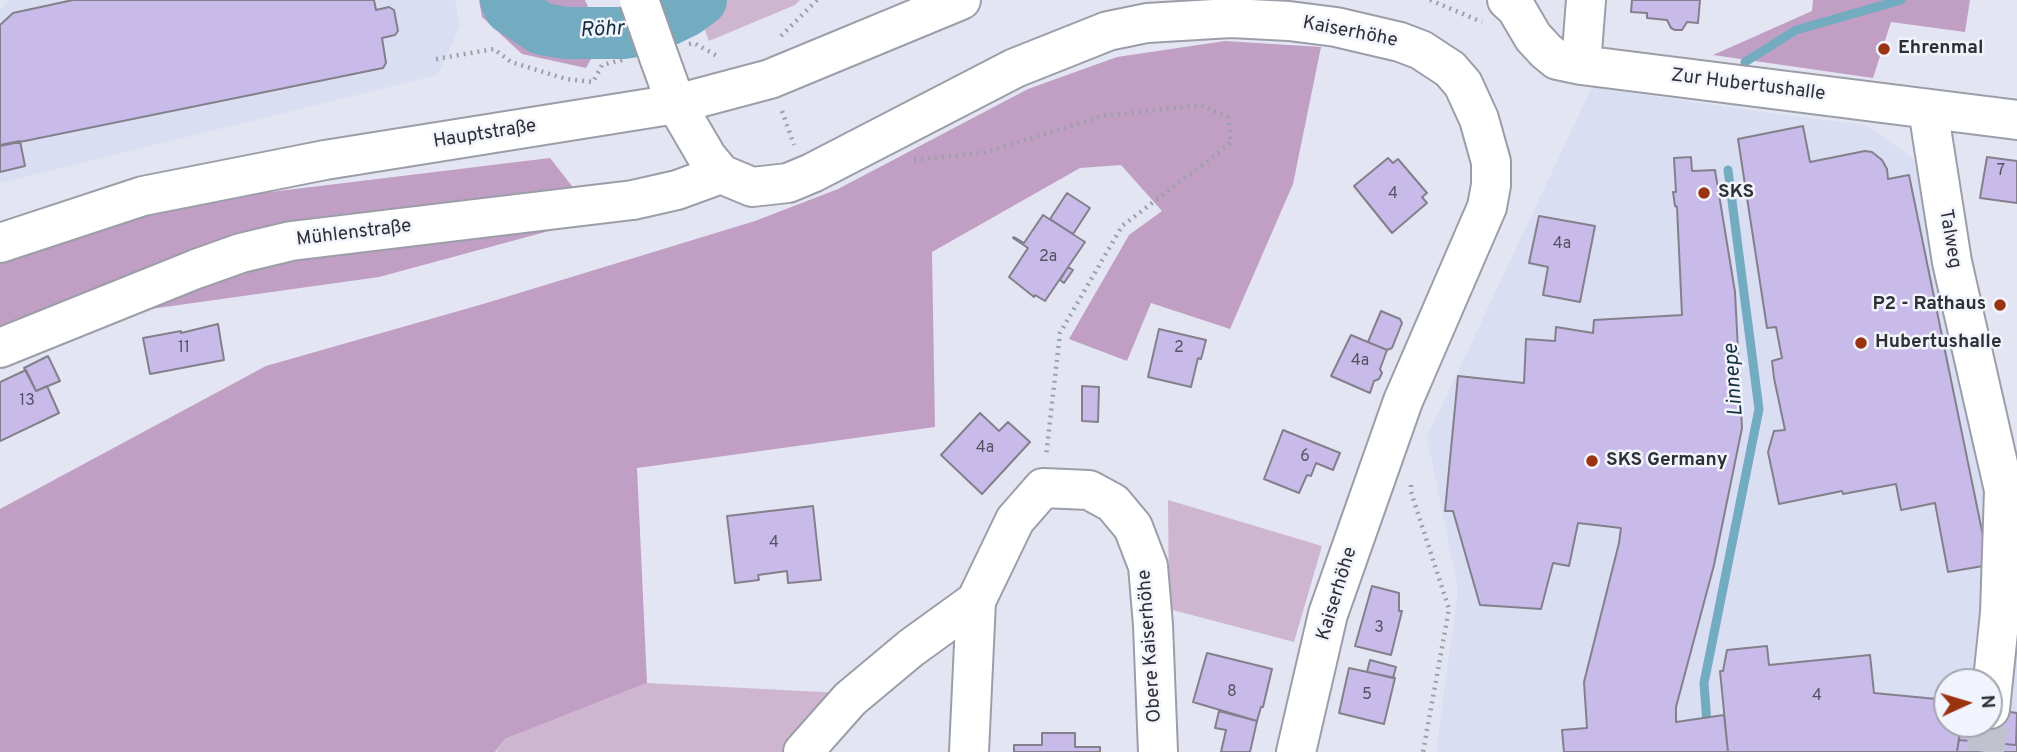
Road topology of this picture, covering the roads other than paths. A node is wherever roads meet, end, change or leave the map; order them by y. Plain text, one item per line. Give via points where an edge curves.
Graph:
1 (639, 0) edge
2 (961, 0) edge
3 (1586, 0) edge
4 (1513, 3) edge
5 (1581, 65) junction
6 (676, 104) junction
7 (1927, 109) junction
8 (2017, 120) edge
9 (722, 174) junction
10 (0, 243) edge
11 (0, 348) edge
12 (975, 601) junction
13 (1994, 668) edge
14 (803, 752) edge
15 (969, 752) edge
16 (1158, 752) edge
17 (1297, 752) edge

1 - 6 street, bridge
2 - 6 street, Hauptstraße via 770,79
3 - 5 street
4 - 5 street, Zur Hubertushalle via 1546,51 1557,60
5 - 7 street, Zur Hubertushalle
6 - 9 street
6 - 10 street, Hauptstraße via 325,160 143,196
7 - 8 street, Zur Hubertushalle
7 - 13 street, Talweg via 1952,262 2004,490
9 - 11 street, Mühlenstraße via 633,200 291,241 241,253
9 - 17 street, Kaiserhöhe via 752,187 788,183 1015,68 1108,31 1147,23 1231,18 1336,27 1421,50 1450,69 1463,83 1479,119 1491,162 1492,186 1403,401 1328,614
12 - 14 street via 849,699
12 - 15 street
12 - 16 street, Obere Kaiserhöhe via 1015,520 1043,488 1089,489 1113,503 1133,527 1148,566

